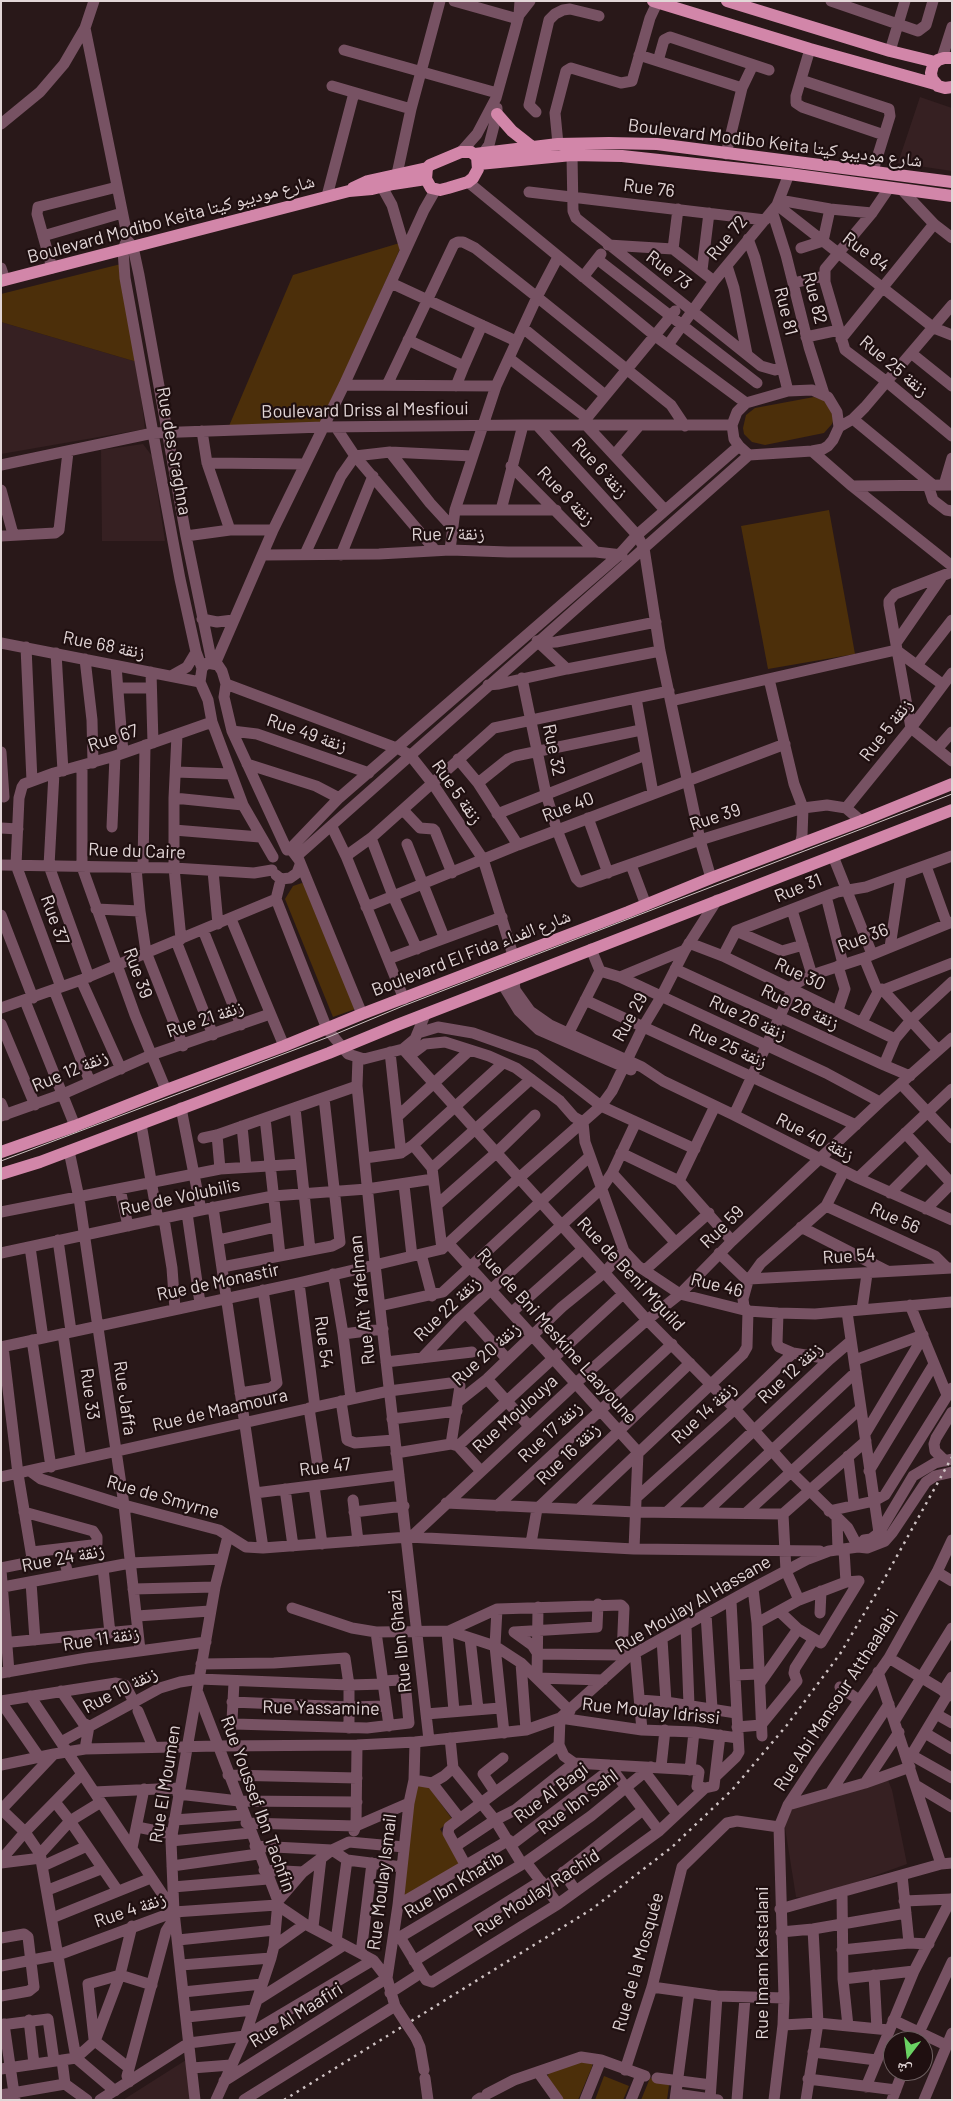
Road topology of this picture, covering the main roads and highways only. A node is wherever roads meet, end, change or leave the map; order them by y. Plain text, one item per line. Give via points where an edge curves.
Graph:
1 (727, 1) edge
2 (655, 2) edge
3 (758, 6) edge
4 (943, 59) edge
5 (935, 84) junction
6 (951, 88) edge
7 (497, 114) road end
8 (531, 146) junction
9 (479, 158) junction
10 (426, 174) junction
11 (952, 182) edge
12 (349, 191) junction
13 (952, 196) edge
14 (3, 276) edge
15 (952, 784) edge
16 (952, 810) edge
17 (1, 1152) edge
18 (1, 1174) edge

1 - 3 main road
2 - 5 main road
3 - 4 main road via 890,51
4 - 5 main road via 931,73
5 - 6 main road
7 - 8 main road
8 - 9 main road, Boulevard Modibo Keita شارع موديبو كيتا
8 - 11 main road, Boulevard Modibo Keita شارع موديبو كيتا via 657,144
9 - 10 main road via 471,152 461,152 437,161
9 - 10 main road via 477,172 468,182 436,190 428,185
9 - 13 main road, Boulevard Modibo Keita شارع موديبو كيتا via 631,156
10 - 12 main road, Boulevard Modibo Keita شارع موديبو كيتا via 382,187
10 - 12 main road, Boulevard Modibo Keita شارع موديبو كيتا via 397,174 360,184
12 - 14 main road, Boulevard Modibo Keita شارع موديبو كيتا via 127,245 52,268
15 - 17 main road, Boulevard El Fida شارع الفداء via 284,1046
16 - 18 main road via 342,1048 70,1152

